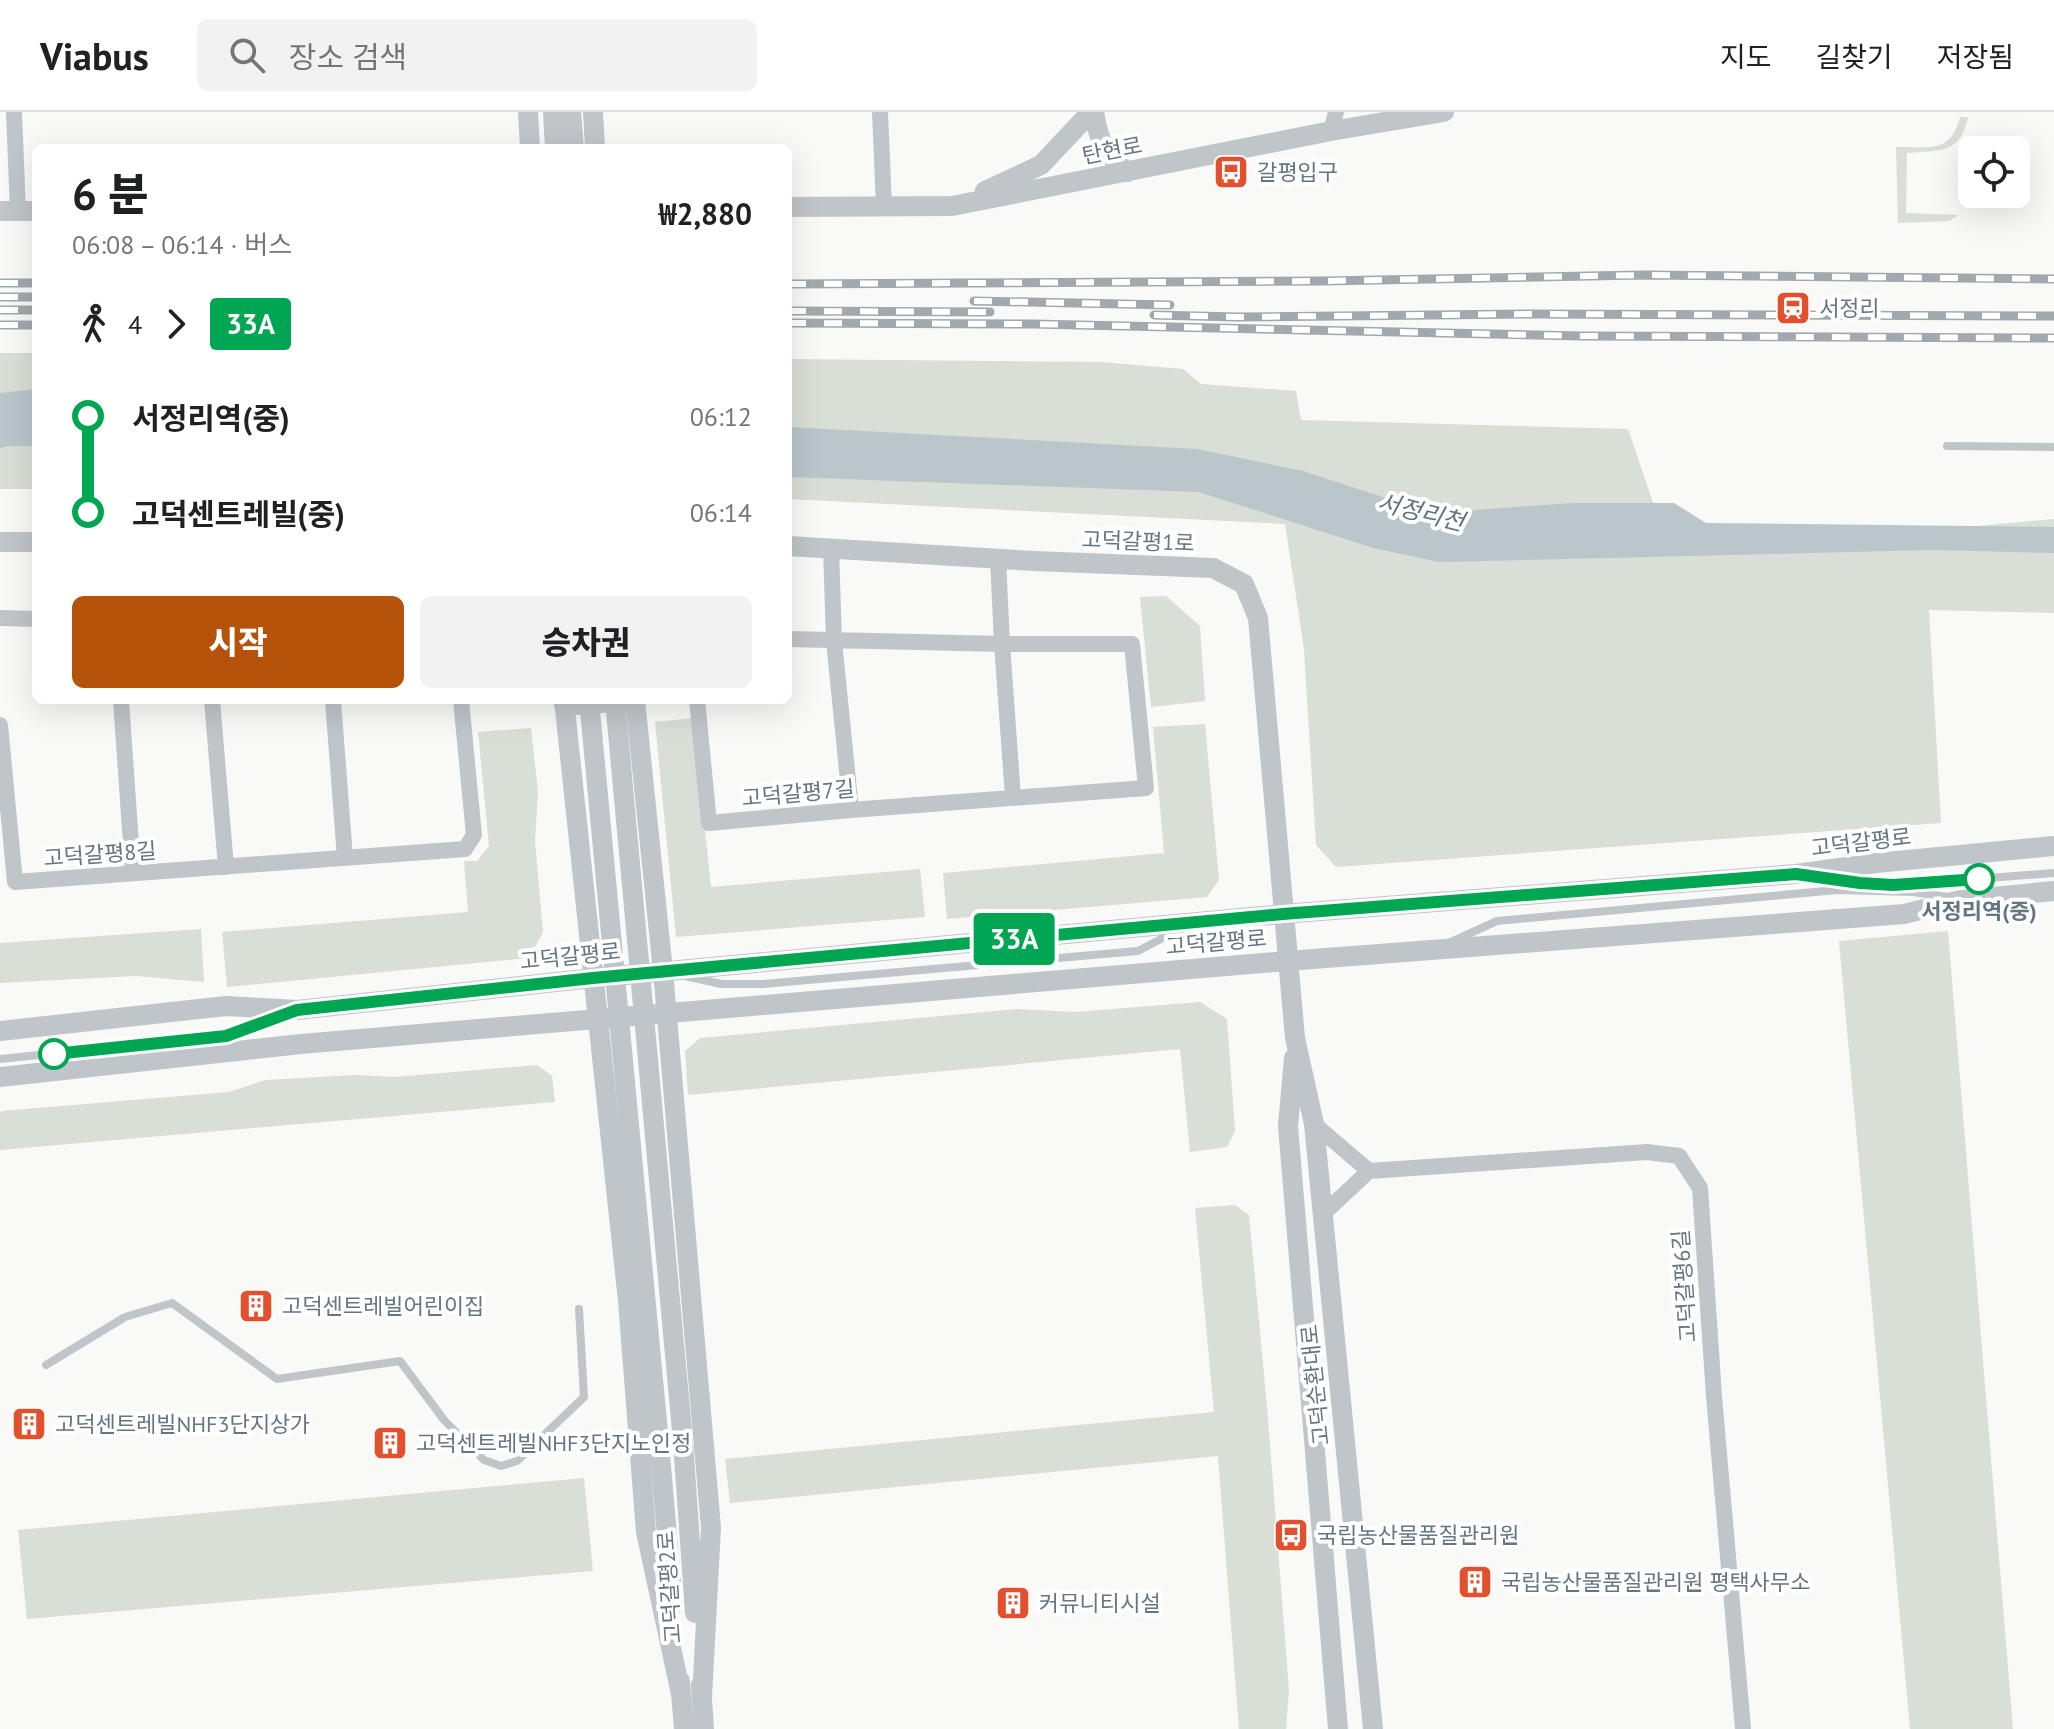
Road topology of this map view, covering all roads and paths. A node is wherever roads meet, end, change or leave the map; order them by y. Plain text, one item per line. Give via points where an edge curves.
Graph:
1 (14, 112) edge
2 (528, 112) edge
3 (553, 112) edge
4 (571, 112) edge
5 (593, 112) edge
6 (880, 112) edge
7 (1092, 112) edge
8 (1444, 112) edge
9 (1334, 122) edge
10 (530, 144) edge
11 (555, 144) edge
12 (574, 144) edge
13 (595, 144) edge
14 (1128, 172) junction
15 (952, 206) junction
16 (792, 207) edge
17 (884, 207) junction
18 (18, 211) edge
19 (1947, 446) dead end
20 (2054, 447) edge
21 (0, 542) edge
22 (32, 542) edge
23 (792, 546) edge
24 (831, 548) junction
25 (998, 558) junction
26 (0, 618) edge
27 (32, 619) edge
28 (792, 639) edge
29 (834, 641) junction
30 (1002, 644) junction
31 (121, 704) edge
32 (212, 704) edge
33 (333, 704) edge
34 (461, 704) edge
35 (564, 704) edge
36 (589, 704) edge
37 (615, 704) edge
38 (635, 704) edge
39 (697, 704) edge
40 (0, 725) edge
41 (1013, 797) junction
42 (851, 810) junction
43 (2054, 846) edge
44 (345, 858) junction
45 (226, 867) junction
46 (133, 873) junction
47 (2054, 873) edge
48 (1796, 874) junction
49 (2054, 884) edge
50 (2054, 891) edge
51 (1931, 895) junction
52 (1961, 900) junction
53 (1283, 914) junction
54 (1432, 950) junction
55 (1287, 961) junction
56 (663, 971) junction
57 (593, 978) junction
58 (297, 1010) junction
59 (667, 1013) junction
60 (597, 1019) junction
61 (0, 1031) edge
62 (1295, 1038) junction
63 (0, 1059) edge
64 (0, 1077) edge
65 (1314, 1124) junction
66 (1369, 1171) junction
67 (1323, 1214) junction
68 (579, 1309) dead end
69 (46, 1365) dead end
70 (691, 1695) junction
71 (684, 1729) edge
72 (704, 1729) edge
73 (1338, 1729) edge
74 (1373, 1729) edge
75 (1743, 1729) edge

1 - 18 street
2 - 10 street
3 - 11 street
4 - 12 street
5 - 13 street
6 - 17 street
7 - 14 street via 1108,155
7 - 15 street via 1041,165
8 - 9 street, 탄현로
9 - 14 street, 탄현로
14 - 15 street, 탄현로
15 - 17 street, 탄현로
16 - 17 street, 탄현로
19 - 20 lane
21 - 22 street
23 - 24 street, 고덕갈평1로
24 - 25 street, 고덕갈평1로
24 - 29 street
25 - 30 street
25 - 53 street, 고덕갈평1로 via 1213,568 1244,584 1258,618
26 - 27 street
28 - 29 street, 고덕갈평7길
29 - 30 street, 고덕갈평7길
29 - 42 street
30 - 41 street
30 - 41 street, 고덕갈평7길 via 1132,644 1146,788
31 - 46 street
32 - 45 street
33 - 44 street
34 - 44 street, 고덕갈평8길 via 474,835 465,849
35 - 57 street
36 - 70 street, 고덕갈평2로, bridge via 659,1443
37 - 70 street, 고덕갈평2로, bridge via 683,1442
38 - 56 street
39 - 42 street, 고덕갈평7길 via 709,823
40 - 46 street, 고덕갈평8길 via 15,882
41 - 42 street, 고덕갈평7길
43 - 48 street, 고덕갈평로
44 - 45 street, 고덕갈평8길
45 - 46 street, 고덕갈평8길
47 - 48 lane via 1895,885
48 - 53 street, 고덕갈평로
49 - 51 lane
50 - 52 street, 고덕갈평로
51 - 52 lane
51 - 54 lane via 1837,890 1497,921
52 - 54 street, 고덕갈평로 via 1904,914
53 - 55 street, 고덕순환대로
53 - 56 street, 고덕갈평로
54 - 55 street, 고덕갈평로
55 - 59 street, 고덕갈평로
55 - 62 street, 고덕순환대로
56 - 57 street, 고덕갈평로
56 - 59 street
57 - 58 street, 고덕갈평로
57 - 60 street
58 - 61 street, 고덕갈평로 via 226,1006
58 - 63 lane via 226,1036
59 - 60 street, 고덕갈평로
59 - 70 street via 711,1528
60 - 64 street, 고덕갈평로
60 - 70 street via 628,1301 646,1532
62 - 65 street, 고덕순환대로
62 - 73 street, 고덕순환대로 via 1288,1126
65 - 66 street
65 - 67 street, 고덕순환대로
66 - 67 street
66 - 75 street, 고덕갈평6길 via 1647,1152 1679,1156 1700,1188
67 - 74 street, 고덕순환대로
68 - 69 lane via 584,1397 517,1461 501,1466 484,1460 444,1420 400,1361 277,1379 172,1303 125,1317
70 - 71 street, 고덕갈평2로
70 - 72 street, 고덕갈평2로

